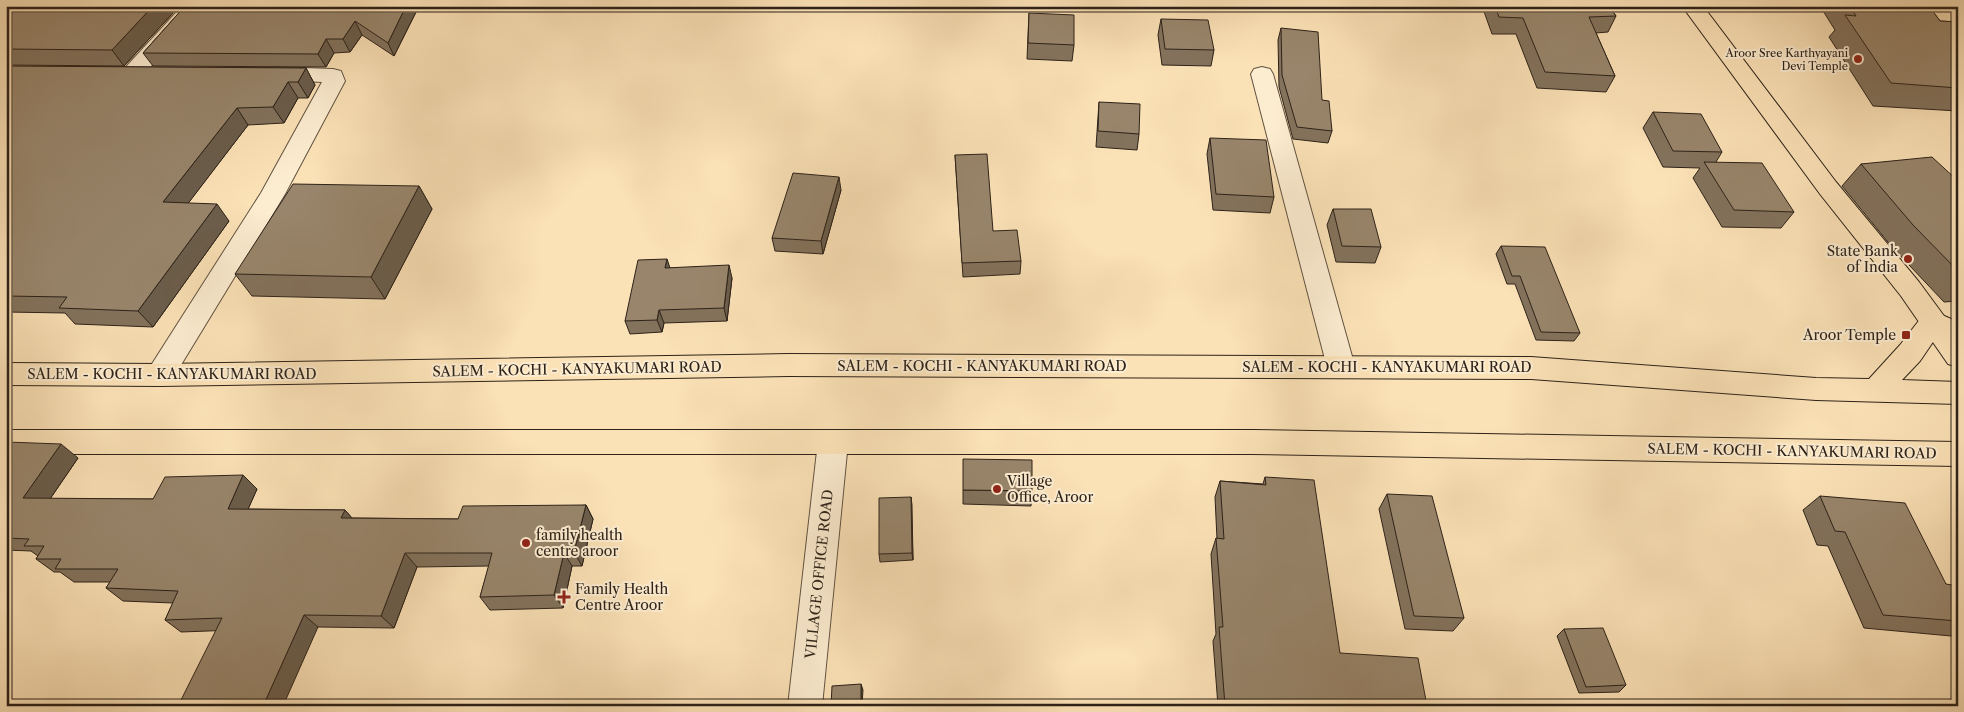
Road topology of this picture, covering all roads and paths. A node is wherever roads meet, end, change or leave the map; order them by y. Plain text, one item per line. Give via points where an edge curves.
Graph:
1 (193, 6) edge
2 (1692, 6) edge
3 (160, 74) edge
4 (255, 74) edge
5 (1262, 74) dead end
6 (1932, 322) junction
7 (1958, 335) edge
8 (1958, 356) edge
9 (1341, 367) junction
10 (6, 374) edge
11 (160, 376) junction
12 (1876, 390) junction
13 (1958, 393) edge
14 (6, 442) edge
15 (833, 442) junction
16 (1958, 454) edge
17 (805, 706) edge

1 - 3 street via 122,74
2 - 6 main road
4 - 11 street via 333,76 334,81 237,253
5 - 9 street
6 - 7 main road
6 - 8 main road
6 - 12 main road via 1910,353
9 - 11 main road, SALEM - KOCHI - KANYAKUMARI ROAD via 788,365
9 - 12 main road, SALEM - KOCHI - KANYAKUMARI ROAD via 1531,368 1816,390
10 - 11 main road, SALEM - KOCHI - KANYAKUMARI ROAD
12 - 13 main road, SALEM - KOCHI - KANYAKUMARI ROAD
14 - 15 main road, SALEM - KOCHI - KANYAKUMARI ROAD
15 - 16 main road, SALEM - KOCHI - KANYAKUMARI ROAD via 1252,442
15 - 17 street, VILLAGE OFFICE ROAD

